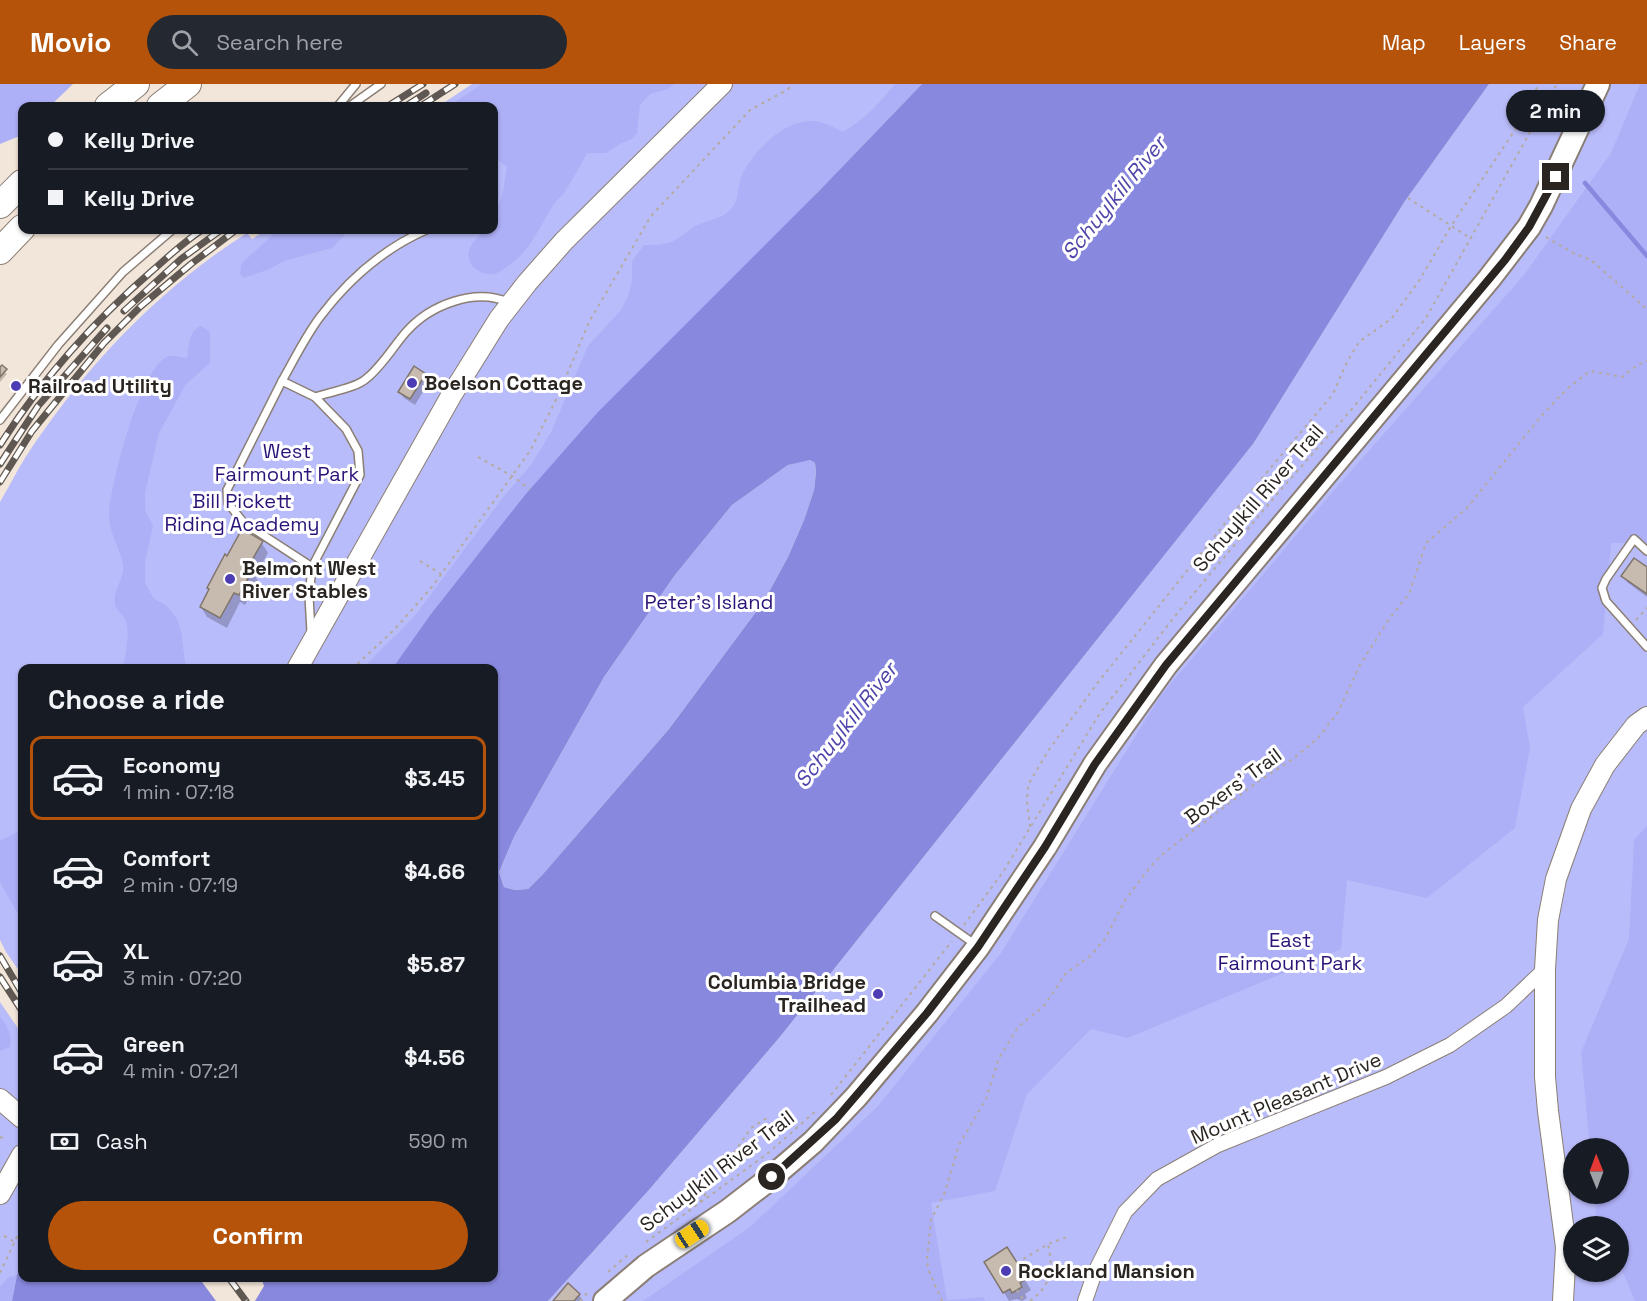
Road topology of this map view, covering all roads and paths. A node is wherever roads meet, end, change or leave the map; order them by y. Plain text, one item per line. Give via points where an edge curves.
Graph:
1 (136, 84) edge
2 (188, 84) edge
3 (356, 84) edge
4 (381, 84) edge
5 (722, 84) edge
6 (793, 84) edge
7 (1539, 84) edge
8 (1557, 84) edge
9 (1598, 84) edge
10 (113, 102) edge
11 (165, 102) edge
12 (341, 102) edge
13 (356, 102) edge
14 (18, 187) edge
15 (1408, 198) dead end
16 (0, 206) edge
17 (1451, 226) junction
18 (1529, 227) junction
19 (18, 232) edge
20 (167, 234) edge
21 (416, 234) edge
22 (1470, 238) junction
23 (0, 251) edge
24 (511, 303) junction
25 (1647, 309) edge
26 (1647, 361) edge
27 (282, 381) junction
28 (315, 397) junction
29 (0, 420) edge
30 (478, 457) dead end
31 (512, 476) junction
32 (530, 489) dead end
33 (1647, 551) edge
34 (420, 561) dead end
35 (312, 567) junction
36 (441, 574) junction
37 (1647, 608) edge
38 (1631, 628) junction
39 (311, 644) junction
40 (1647, 647) edge
41 (300, 664) edge
42 (357, 664) edge
43 (1647, 717) edge
44 (1030, 827) junction
45 (935, 916) dead end
46 (966, 921) dead end
47 (952, 942) dead end
48 (978, 947) junction
49 (1545, 969) junction
50 (0, 1099) edge
51 (827, 1100) dead end
52 (819, 1107) dead end
53 (18, 1115) edge
54 (767, 1118) dead end
55 (18, 1162) edge
56 (0, 1194) edge
57 (699, 1204) junction
58 (1563, 1224) edge
59 (18, 1235) edge
60 (4, 1236) dead end
61 (1067, 1237) dead end
62 (15, 1242) junction
63 (644, 1244) dead end
64 (1048, 1244) junction
65 (635, 1250) dead end
66 (1017, 1263) dead end
67 (0, 1273) edge
68 (606, 1274) dead end
69 (1565, 1282) edge
70 (1570, 1282) edge
71 (1017, 1290) dead end
72 (598, 1295) edge
73 (580, 1301) edge
74 (942, 1301) edge
75 (1024, 1301) edge
76 (1030, 1301) edge
77 (1085, 1301) edge
78 (1563, 1301) edge
79 (1579, 1301) edge

1 - 10 highway
2 - 11 highway
3 - 12 lane
4 - 13 lane
5 - 24 main road via 564,241
6 - 31 path via 750,110 651,216 589,321 544,428
7 - 17 path via 1517,128
8 - 22 path, Schuylkill River Trail
9 - 18 main road
14 - 16 highway
15 - 17 path
17 - 22 path
17 - 44 path via 1391,319 1359,342 1333,394 1099,681 1048,751 1028,785
18 - 25 path via 1591,260
18 - 48 main road via 1166,665 1095,764
19 - 23 highway
20 - 29 lane via 123,272 58,345
21 - 27 lane via 366,266 320,317
22 - 44 path, Schuylkill River Trail via 1426,318 1139,662 1100,713
24 - 28 lane via 482,296 440,307 416,321 367,379
24 - 39 main road via 483,341
26 - 74 path, Boxers' Trail via 1622,377 1590,372 1542,415 1467,508 1426,543 1409,594 1389,619 1360,665 1338,712 1318,738 1165,852 1125,900 1105,939 1089,957 1066,973 1044,1006 1018,1027 999,1058 986,1099 959,1145 945,1192 931,1220 928,1269
27 - 28 lane
27 - 35 lane via 227,490 228,503 243,522
28 - 35 lane via 346,429 358,451 360,474
30 - 31 path
31 - 32 path
31 - 36 path
33 - 38 lane via 1634,539 1602,588 1606,601
34 - 36 path
35 - 39 lane
36 - 42 path via 415,608
37 - 38 path
38 - 40 lane
39 - 41 main road
43 - 49 main road via 1636,725 1605,765 1581,809 1556,879
44 - 46 path, Schuylkill River Trail via 1003,872
45 - 48 lane
47 - 51 path
48 - 72 main road via 856,1097 813,1142 751,1194
49 - 58 main road via 1545,1077
49 - 77 street, Mount Pleasant Drive via 1506,1006 1450,1045 1386,1077 1218,1145 1157,1179 1125,1212
50 - 53 main road
52 - 57 path, Schuylkill River Trail via 767,1154
54 - 57 path via 751,1128
55 - 56 main road
57 - 63 path, Schuylkill River Trail
59 - 62 path
60 - 62 path
61 - 64 path
62 - 67 path
64 - 66 path
64 - 76 path via 1048,1284
65 - 68 path, Schuylkill River Trail
69 - 78 main road
70 - 79 main road
71 - 75 path
72 - 73 path

